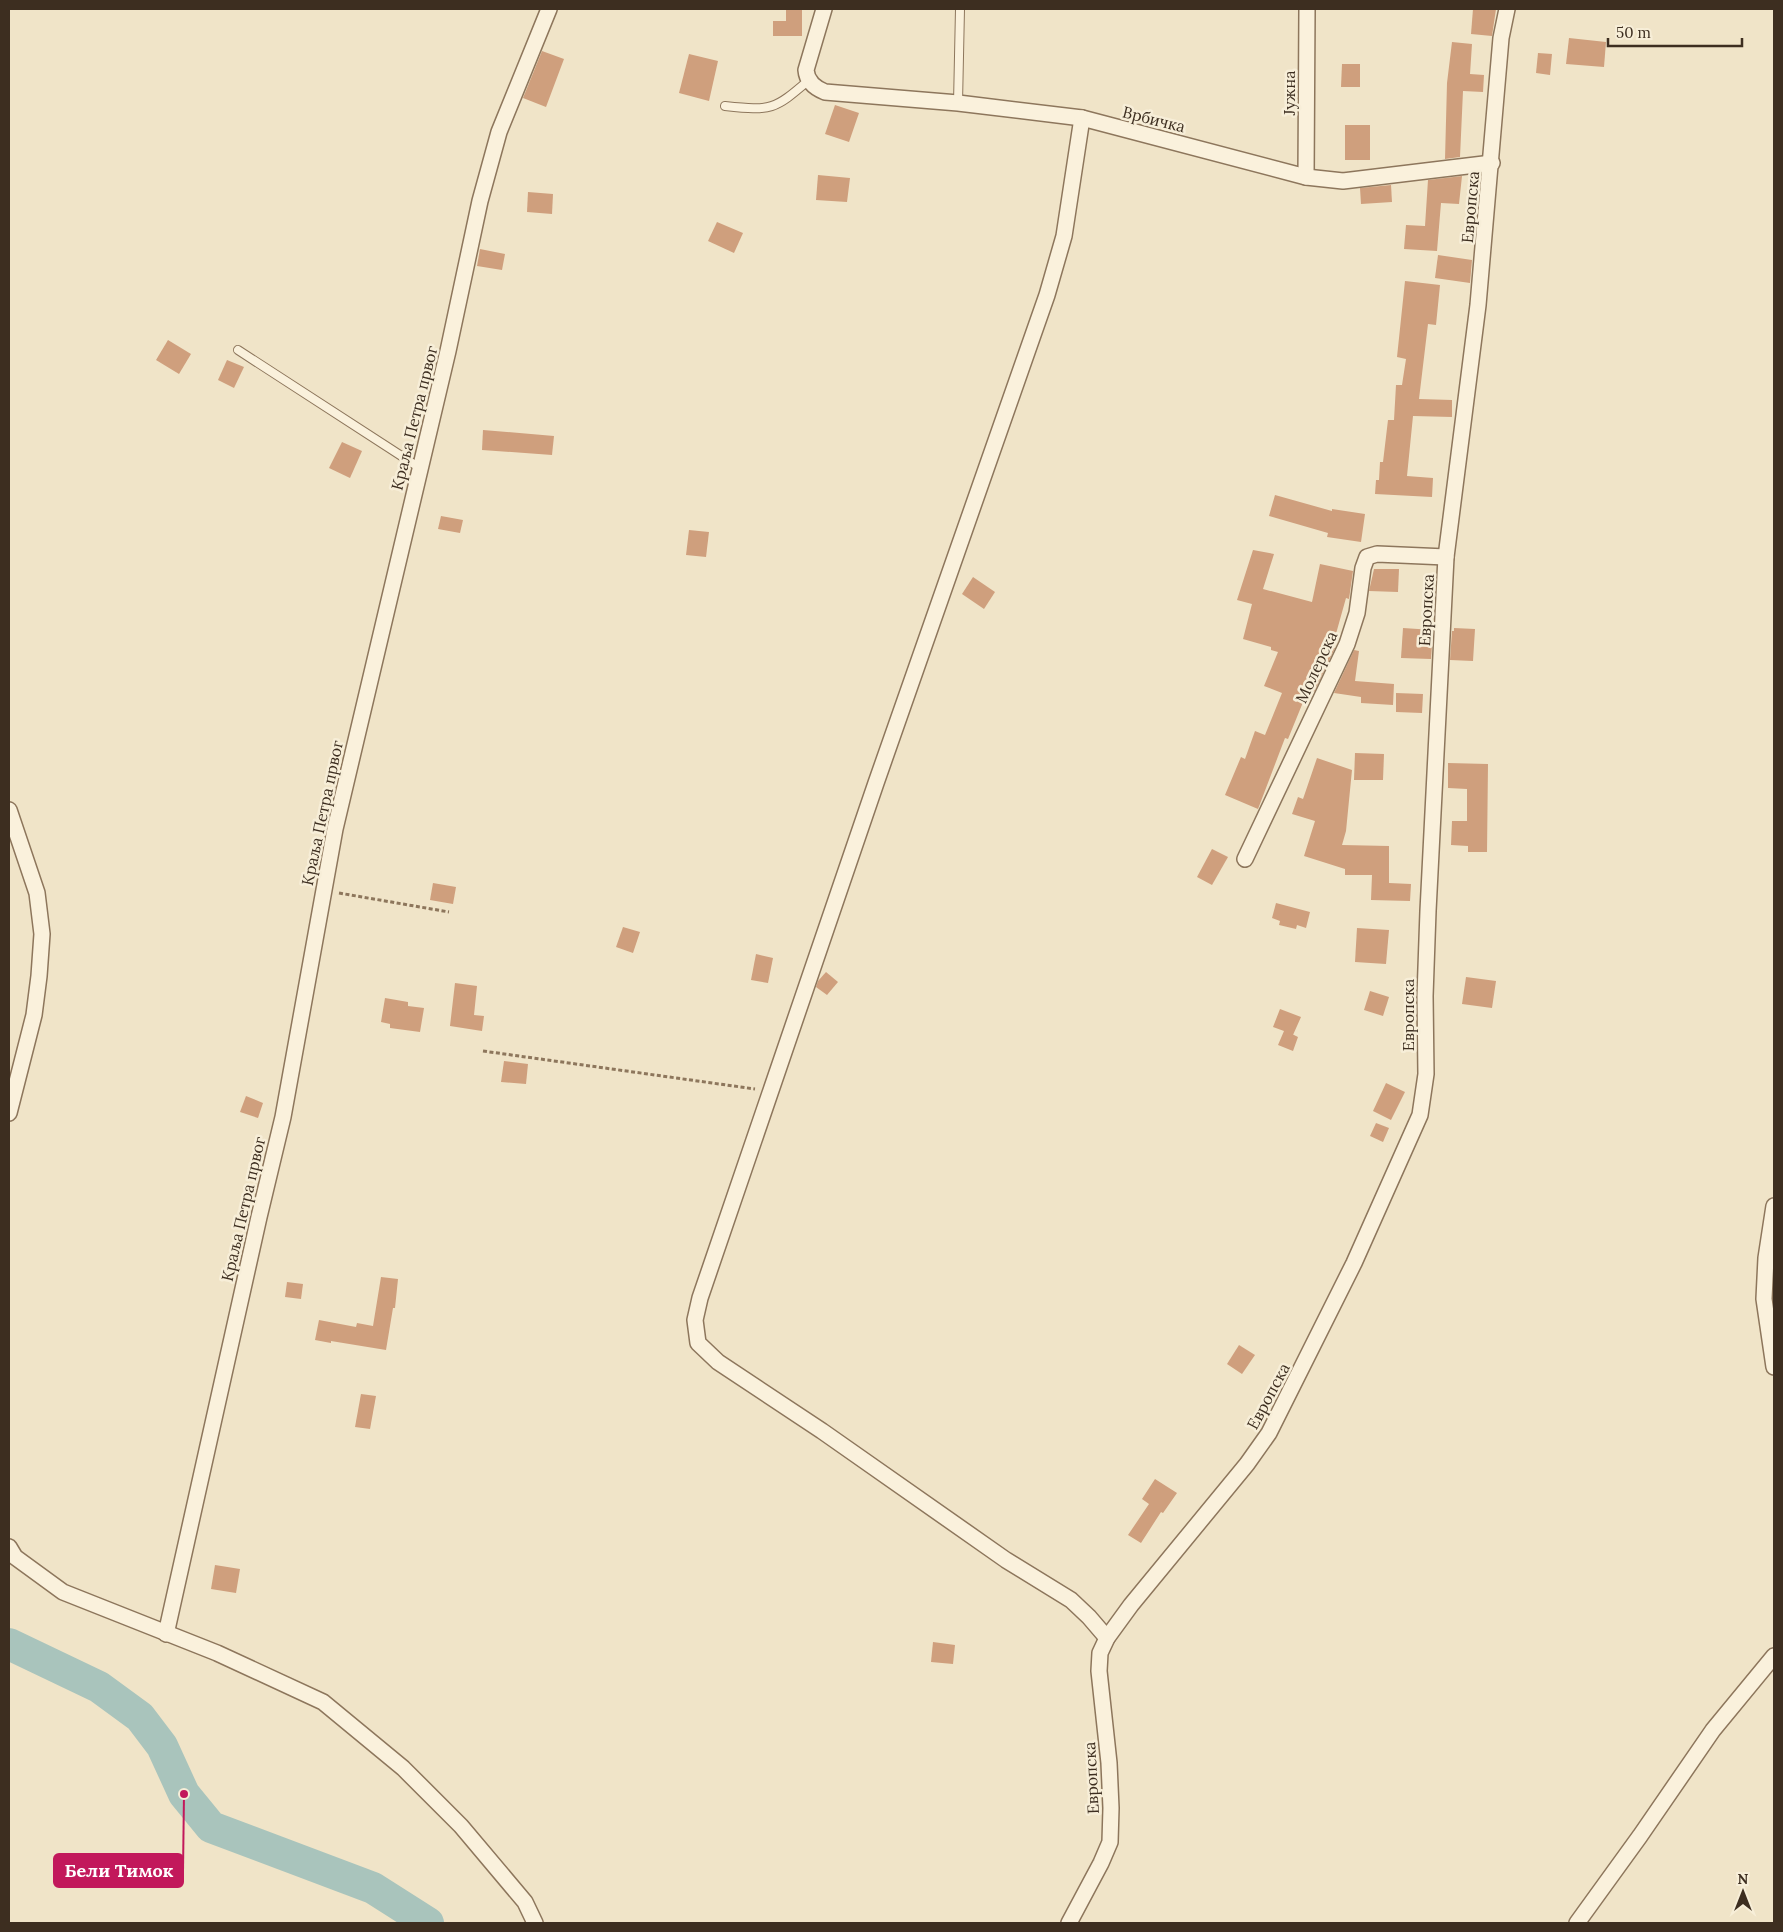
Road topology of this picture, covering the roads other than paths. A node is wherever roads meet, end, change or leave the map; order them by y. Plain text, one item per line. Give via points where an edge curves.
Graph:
1 (548, 9) edge
2 (824, 9) edge
3 (960, 9) edge
4 (1307, 9) edge
5 (1507, 9) edge
6 (809, 80) junction
7 (958, 103) junction
8 (725, 106) dead end
9 (1082, 118) junction
10 (1492, 163) junction
11 (1306, 177) junction
12 (238, 350) dead end
13 (420, 468) junction
14 (1446, 557) junction
15 (9, 810) edge
16 (1245, 859) dead end
17 (9, 1113) edge
18 (1774, 1206) edge
19 (1774, 1367) edge
20 (9, 1547) edge
21 (166, 1634) junction
22 (1107, 1638) junction
23 (1774, 1656) edge
24 (535, 1923) edge
25 (1069, 1923) edge
26 (1577, 1923) edge

1 - 13 street, Краља Петра првог via 492,153
2 - 6 street via 806,70
3 - 7 lane
4 - 11 street, Јужна
5 - 10 street, Европска via 1501,38
6 - 7 street, Врбичка via 825,92
6 - 8 lane via 778,105 767,108
7 - 9 street, Врбичка
9 - 11 street, Врбичка
9 - 22 street via 1064,236 1047,295 770,1091 695,1320 698,1343 718,1362 1006,1560 1071,1600
10 - 11 street, Врбичка via 1343,181
10 - 14 street, Европска via 1478,305
12 - 13 lane
13 - 21 street, Краља Петра првог via 335,829 283,1117
14 - 16 street, Молерска via 1378,554 1367,557 1357,613 1347,644
14 - 22 street, Европска via 1428,911 1426,1074 1420,1115 1354,1263 1269,1433
15 - 17 street via 37,892 42,934 34,1015
18 - 19 street via 1764,1299
20 - 21 street via 15,1557 63,1592
21 - 24 street via 323,1702 403,1768 461,1826 525,1902
22 - 25 street, Европска via 1100,1653 1099,1671 1109,1763 1110,1842
23 - 26 street via 1713,1730

